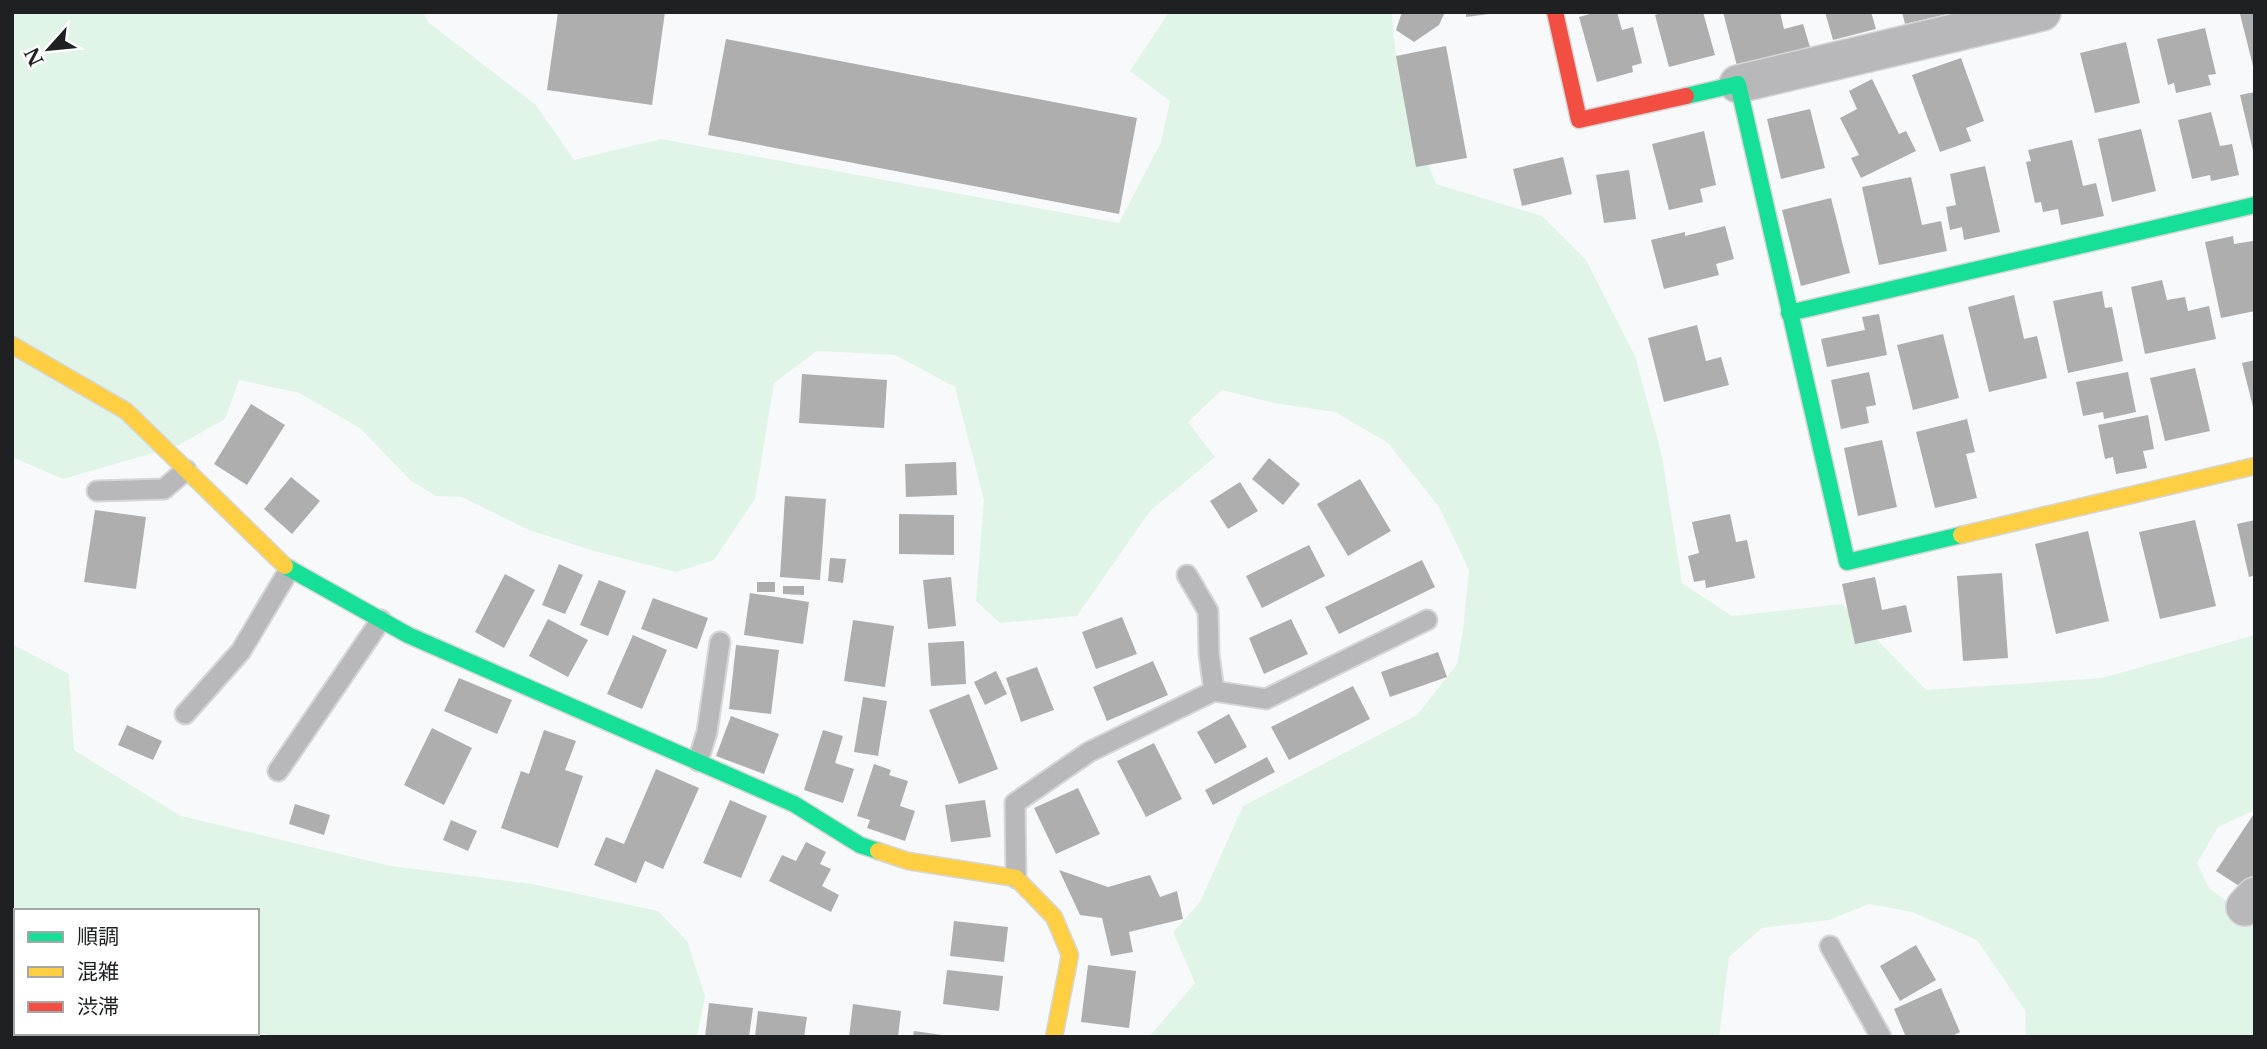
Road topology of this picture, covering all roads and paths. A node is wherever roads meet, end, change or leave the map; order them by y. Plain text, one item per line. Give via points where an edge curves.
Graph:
1 (1555, 12) edge
2 (2042, 12) edge
3 (1738, 84) junction
4 (2255, 205) edge
5 (1789, 313) junction
6 (12, 345) edge
7 (2255, 466) edge
8 (186, 470) junction
9 (97, 491) dead end
10 (289, 570) junction
11 (1187, 575) dead end
12 (381, 620) junction
13 (1427, 620) dead end
14 (720, 642) dead end
15 (1214, 691) junction
16 (185, 714) dead end
17 (698, 761) junction
18 (278, 771) dead end
19 (1016, 878) junction
20 (1830, 946) dead end
21 (1054, 1037) edge
22 (1881, 1037) edge

1 - 3 street via 1579,120
2 - 3 street
3 - 5 street
4 - 5 street
5 - 7 street via 1847,562
6 - 8 street via 126,411
8 - 9 lane via 164,489
8 - 10 street
10 - 12 street
10 - 16 lane via 241,651
11 - 15 lane via 1208,611
12 - 17 street
12 - 18 lane
13 - 15 lane via 1266,699
14 - 17 lane via 707,732
15 - 19 lane via 1089,752 1015,803
17 - 19 street via 794,804 860,845 908,861
19 - 21 street via 1054,917 1070,955
20 - 22 lane

